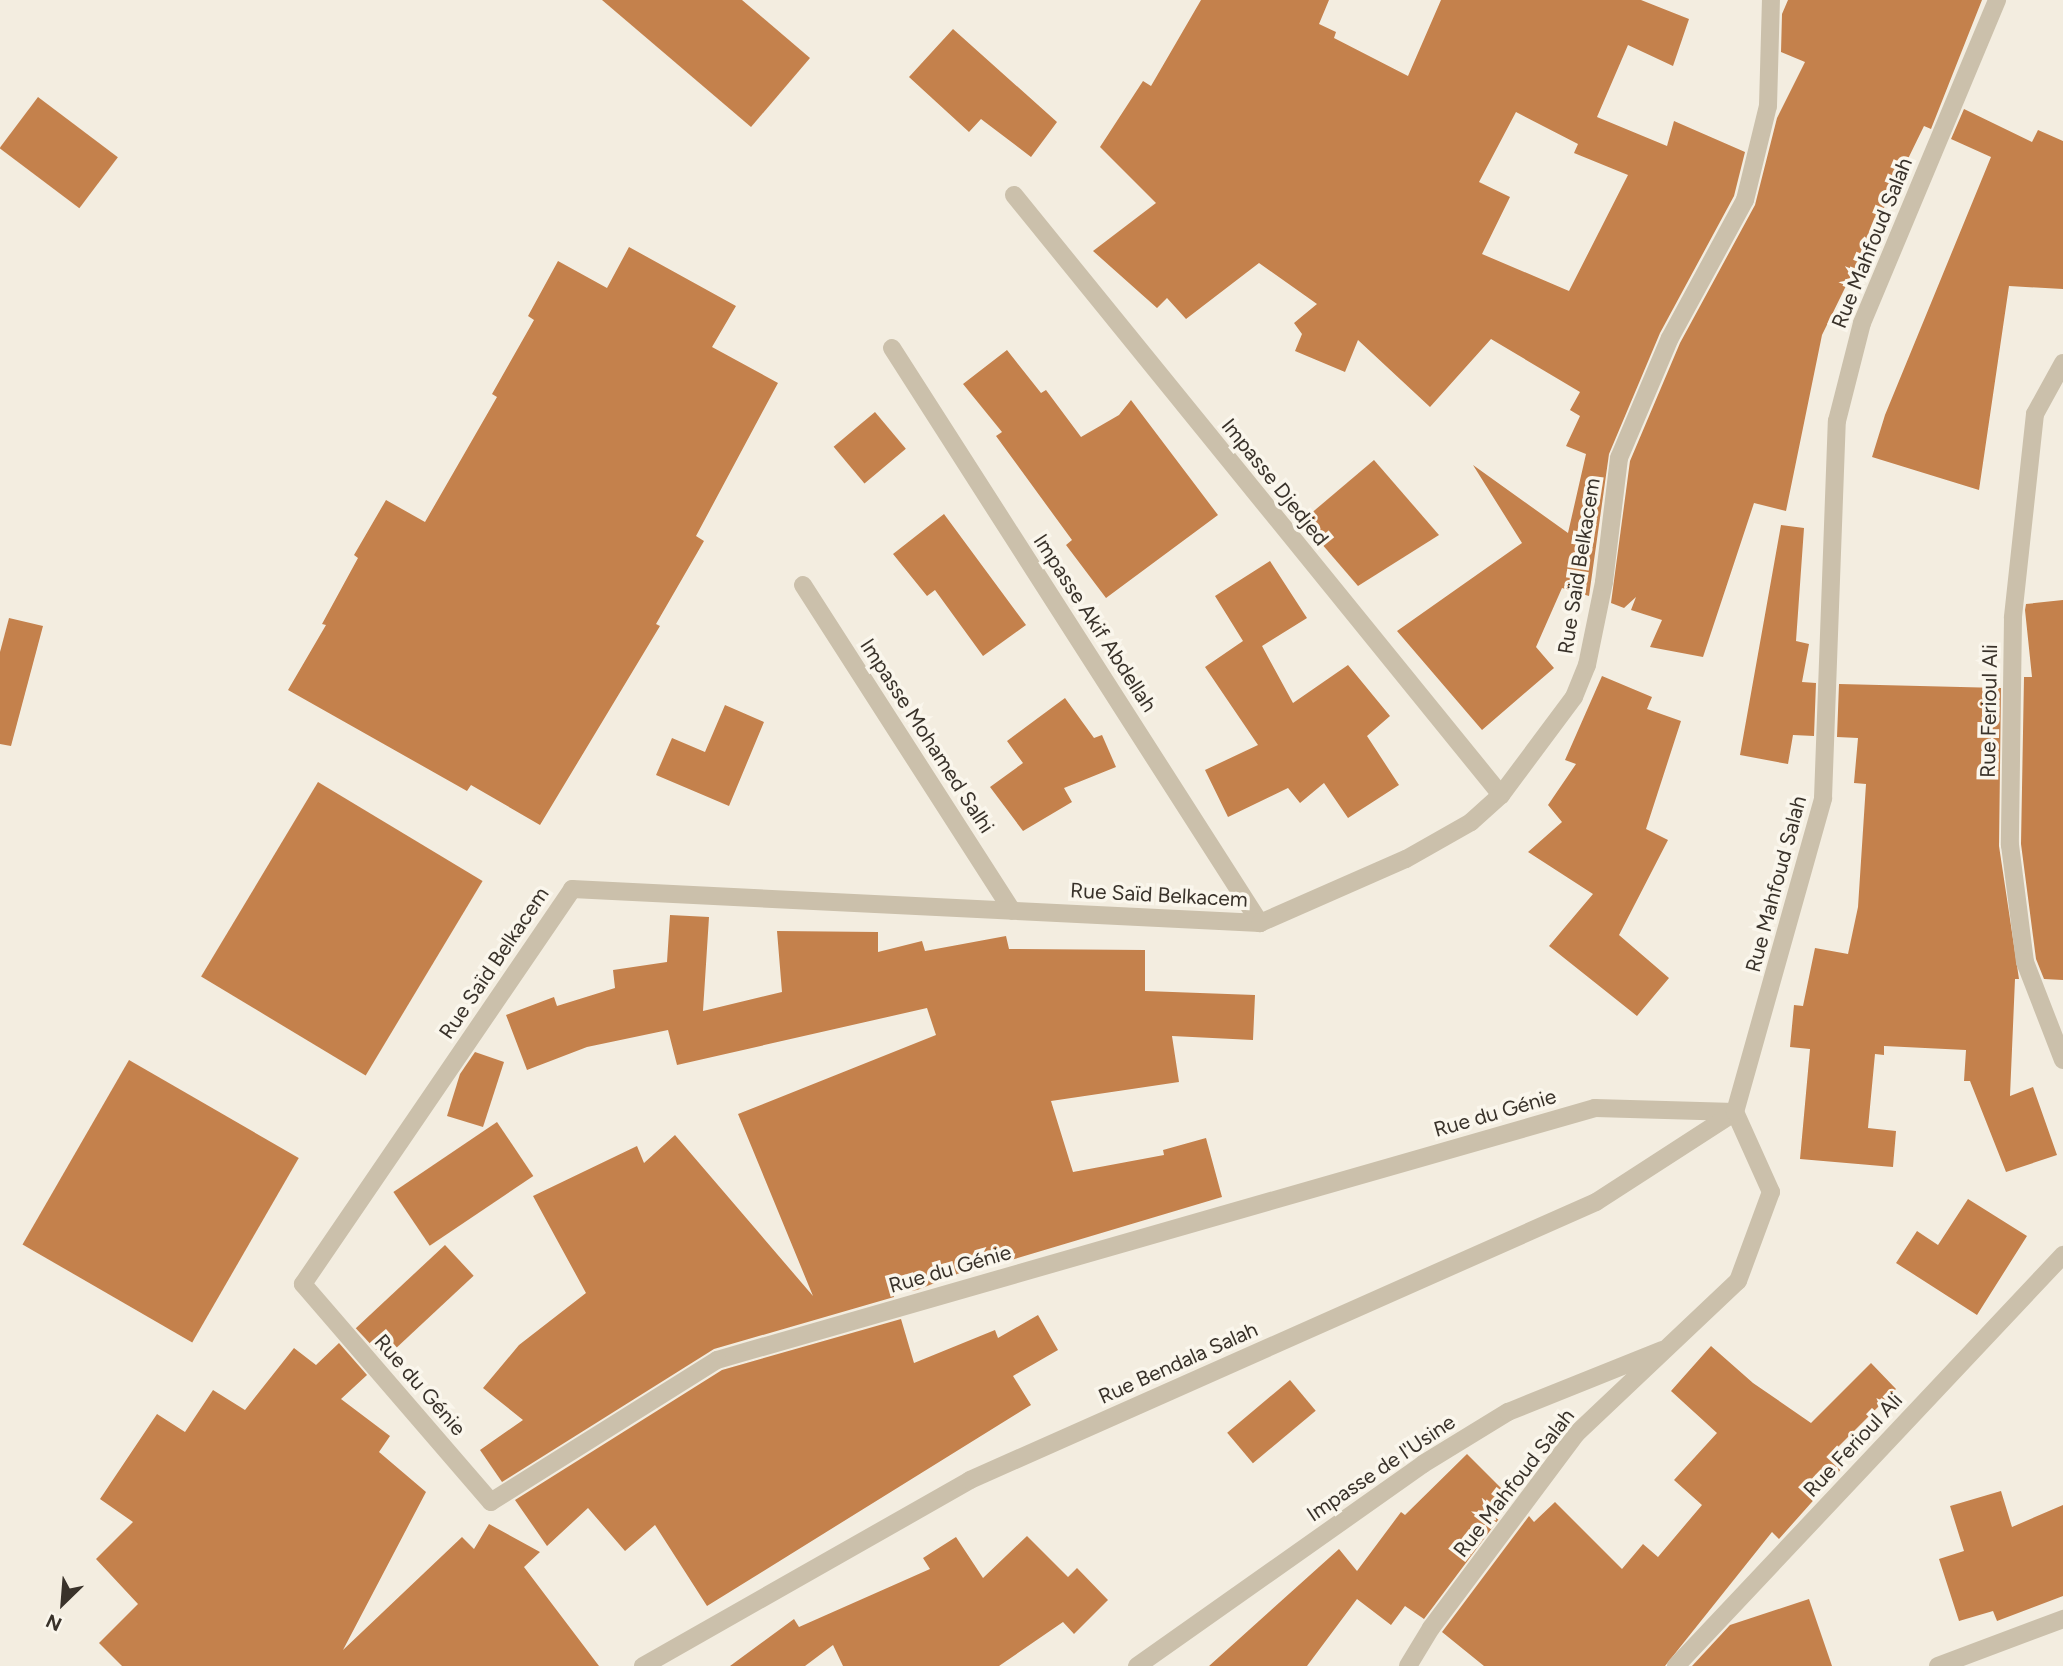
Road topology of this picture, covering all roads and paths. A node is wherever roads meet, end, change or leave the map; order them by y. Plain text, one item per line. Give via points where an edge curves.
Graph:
1 (1772, 0) edge
2 (1997, 0) edge
3 (1014, 195) dead end
4 (892, 348) dead end
5 (2063, 363) edge
6 (803, 585) dead end
7 (1501, 795) junction
8 (1012, 911) junction
9 (1261, 923) junction
10 (2063, 1059) edge
11 (1735, 1112) junction
12 (2063, 1255) edge
13 (303, 1284) joint
14 (1672, 1346) junction
15 (2063, 1619) edge
16 (643, 1666) edge
17 (1137, 1666) edge
18 (1408, 1666) edge
19 (1676, 1666) edge
20 (1938, 1666) edge

1 - 7 street, Rue Saïd Belkacem via 1768,106 1745,200 1670,338 1619,458 1604,582 1587,665 1574,697
2 - 11 street, Rue Mahfoud Salah via 1861,323 1837,421 1823,798
3 - 7 street, Impasse Djedjed
4 - 9 street, Impasse Akif Abdellah
5 - 10 street, Rue Ferioul Ali via 2035,414 2013,618 2010,845 2025,962
6 - 8 street, Impasse Mohamed Salhi
7 - 9 street, Rue Saïd Belkacem via 1471,822 1406,859
8 - 9 street, Rue Saïd Belkacem
8 - 13 street, Rue Saïd Belkacem via 572,888
11 - 13 street, Rue du Génie via 1595,1108 717,1360 491,1502
11 - 14 street, Rue Mahfoud Salah via 1771,1192 1738,1281
11 - 16 street, Rue Bendala Salah via 1596,1202 970,1480
12 - 19 street, Rue Ferioul Ali
14 - 17 street, Impasse de l'Usine via 1508,1412 1423,1464
14 - 18 street, Rue Mahfoud Salah via 1576,1434 1431,1628
15 - 20 street

